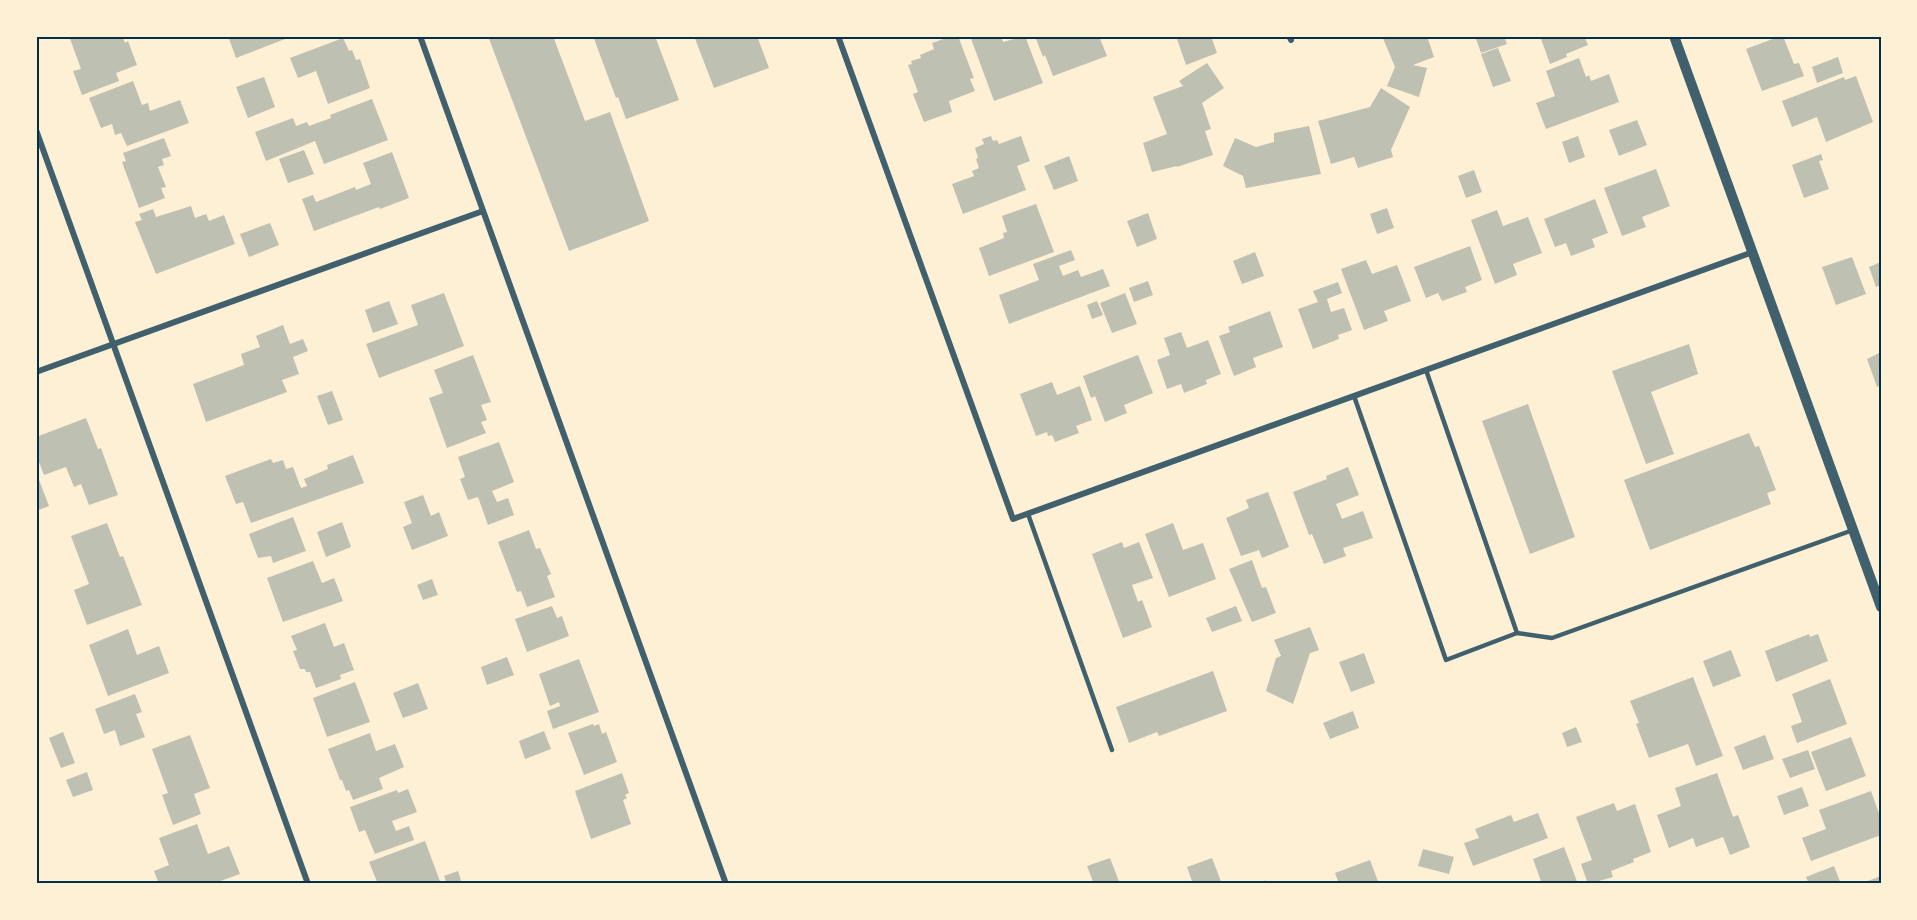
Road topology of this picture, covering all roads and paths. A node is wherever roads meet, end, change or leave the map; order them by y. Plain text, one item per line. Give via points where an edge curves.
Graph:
1 (420, 36) edge
2 (838, 36) edge
3 (1674, 36) edge
4 (36, 130) edge
5 (483, 211) junction
6 (1753, 252) junction
7 (113, 344) junction
8 (1426, 370) junction
9 (36, 372) edge
10 (1354, 396) junction
11 (1028, 514) junction
12 (1853, 530) junction
13 (1881, 607) edge
14 (1517, 633) junction
15 (1112, 750) dead end
16 (308, 884) edge
17 (726, 884) edge

1 - 5 street
2 - 11 street via 1013,519
3 - 6 street
4 - 7 street
5 - 7 street
5 - 17 street
6 - 8 street
6 - 12 street
7 - 9 street
7 - 16 street
8 - 10 street
8 - 14 lane
10 - 11 street
10 - 14 lane via 1446,660
11 - 15 lane
12 - 13 street
12 - 14 lane via 1551,638

